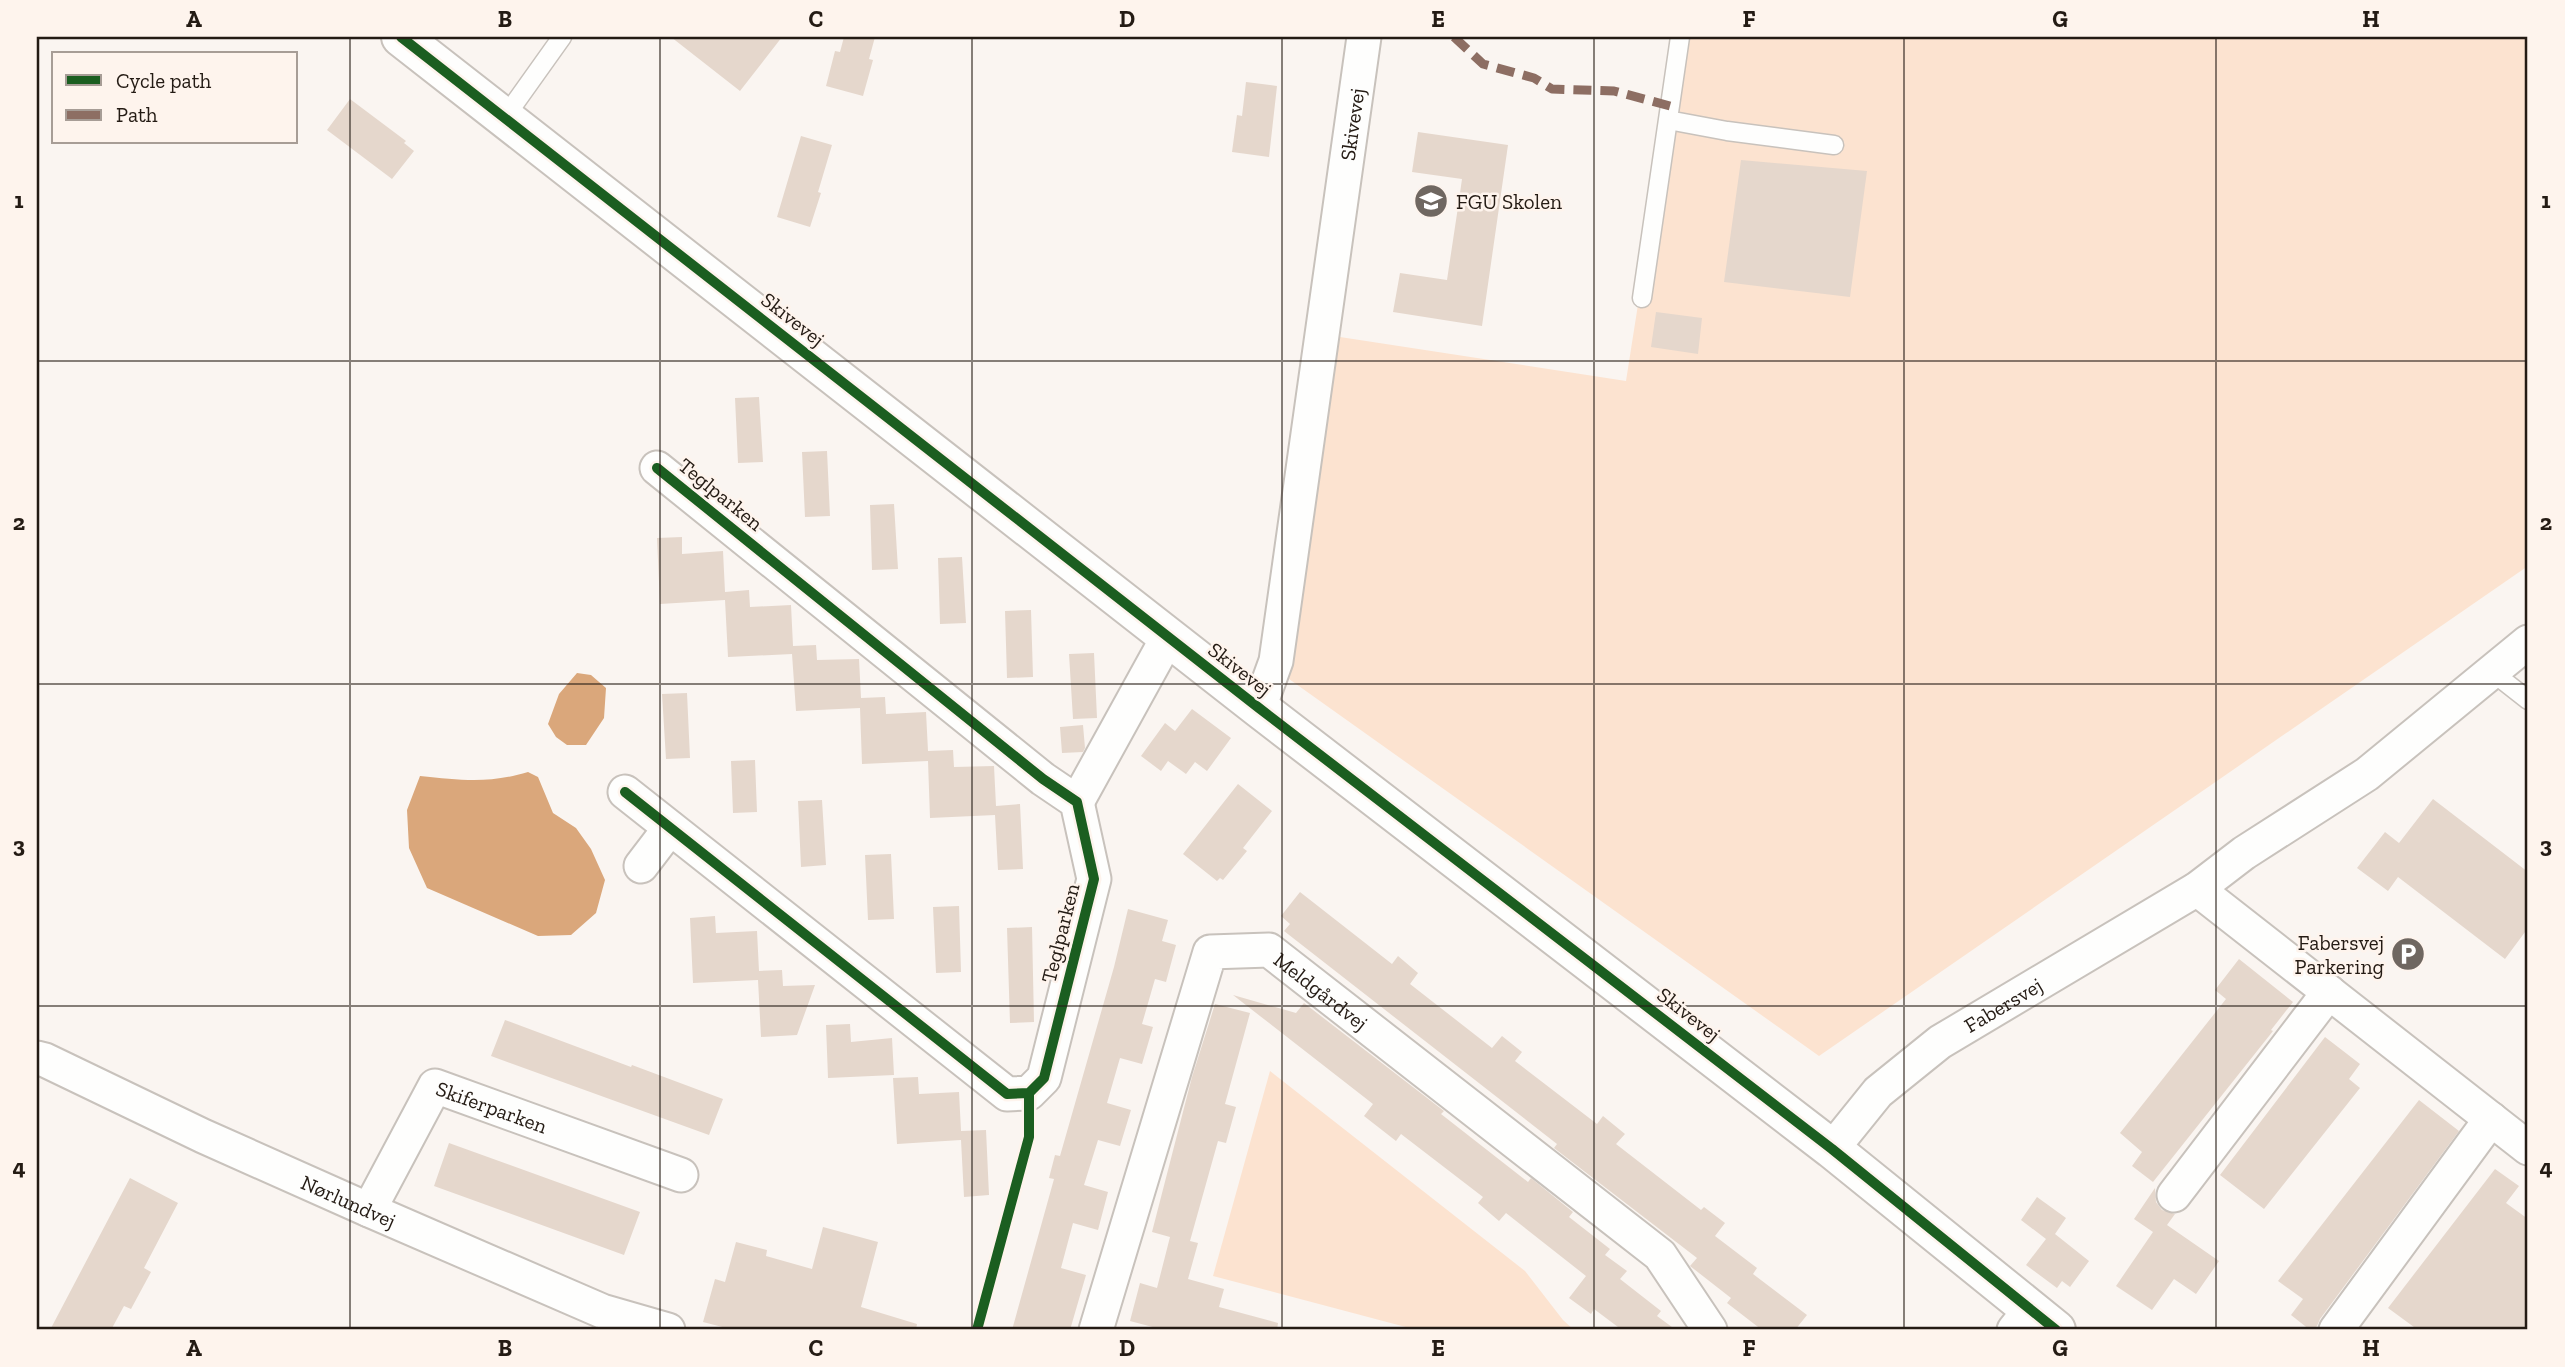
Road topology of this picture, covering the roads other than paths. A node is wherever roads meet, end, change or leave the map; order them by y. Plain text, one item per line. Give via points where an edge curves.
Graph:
1 (401, 37) edge
2 (562, 37) edge
3 (1364, 37) edge
4 (1680, 37) edge
5 (505, 117) junction
6 (1668, 120) junction
7 (1834, 145) dead end
8 (1642, 298) dead end
9 (657, 468) dead end
10 (1168, 637) junction
11 (2528, 642) edge
12 (2491, 671) junction
13 (2528, 700) edge
14 (1259, 708) junction
15 (625, 792) dead end
16 (1077, 802) junction
17 (670, 828) junction
18 (640, 866) dead end
19 (2197, 889) junction
20 (2329, 992) junction
21 (37, 1058) edge
22 (2491, 1119) junction
23 (2528, 1148) edge
24 (1832, 1149) junction
25 (681, 1175) dead end
26 (2174, 1195) dead end
27 (369, 1210) junction
28 (2033, 1323) edge
29 (668, 1330) edge
30 (1096, 1330) edge
31 (1710, 1330) edge
32 (2336, 1330) edge

1 - 5 street, Skivevej
2 - 5 lane
3 - 14 street, Skivevej via 1276,661
4 - 6 lane
5 - 10 street, Skivevej
6 - 7 lane
6 - 8 lane
9 - 16 street, Teglparken
10 - 14 street, Skivevej
10 - 16 street
11 - 12 street, Fabersvej
12 - 13 lane
12 - 19 street, Fabersvej via 2367,774
14 - 24 street, Skivevej
15 - 17 street, Teglparken
16 - 17 street, Teglparken via 1094,880 1044,1078 1028,1093 1007,1094
17 - 18 street
19 - 20 street
19 - 24 street, Fabersvej via 1940,1042 1878,1093
20 - 22 street
20 - 26 street
21 - 27 street, Nørlundvej
22 - 23 street
22 - 32 street
24 - 28 street, Skivevej
25 - 27 street, Skiferparken via 435,1086
27 - 29 street, Nørlundvej via 602,1311
30 - 31 street, Meldgårdvej via 1210,952 1269,950 1660,1255

